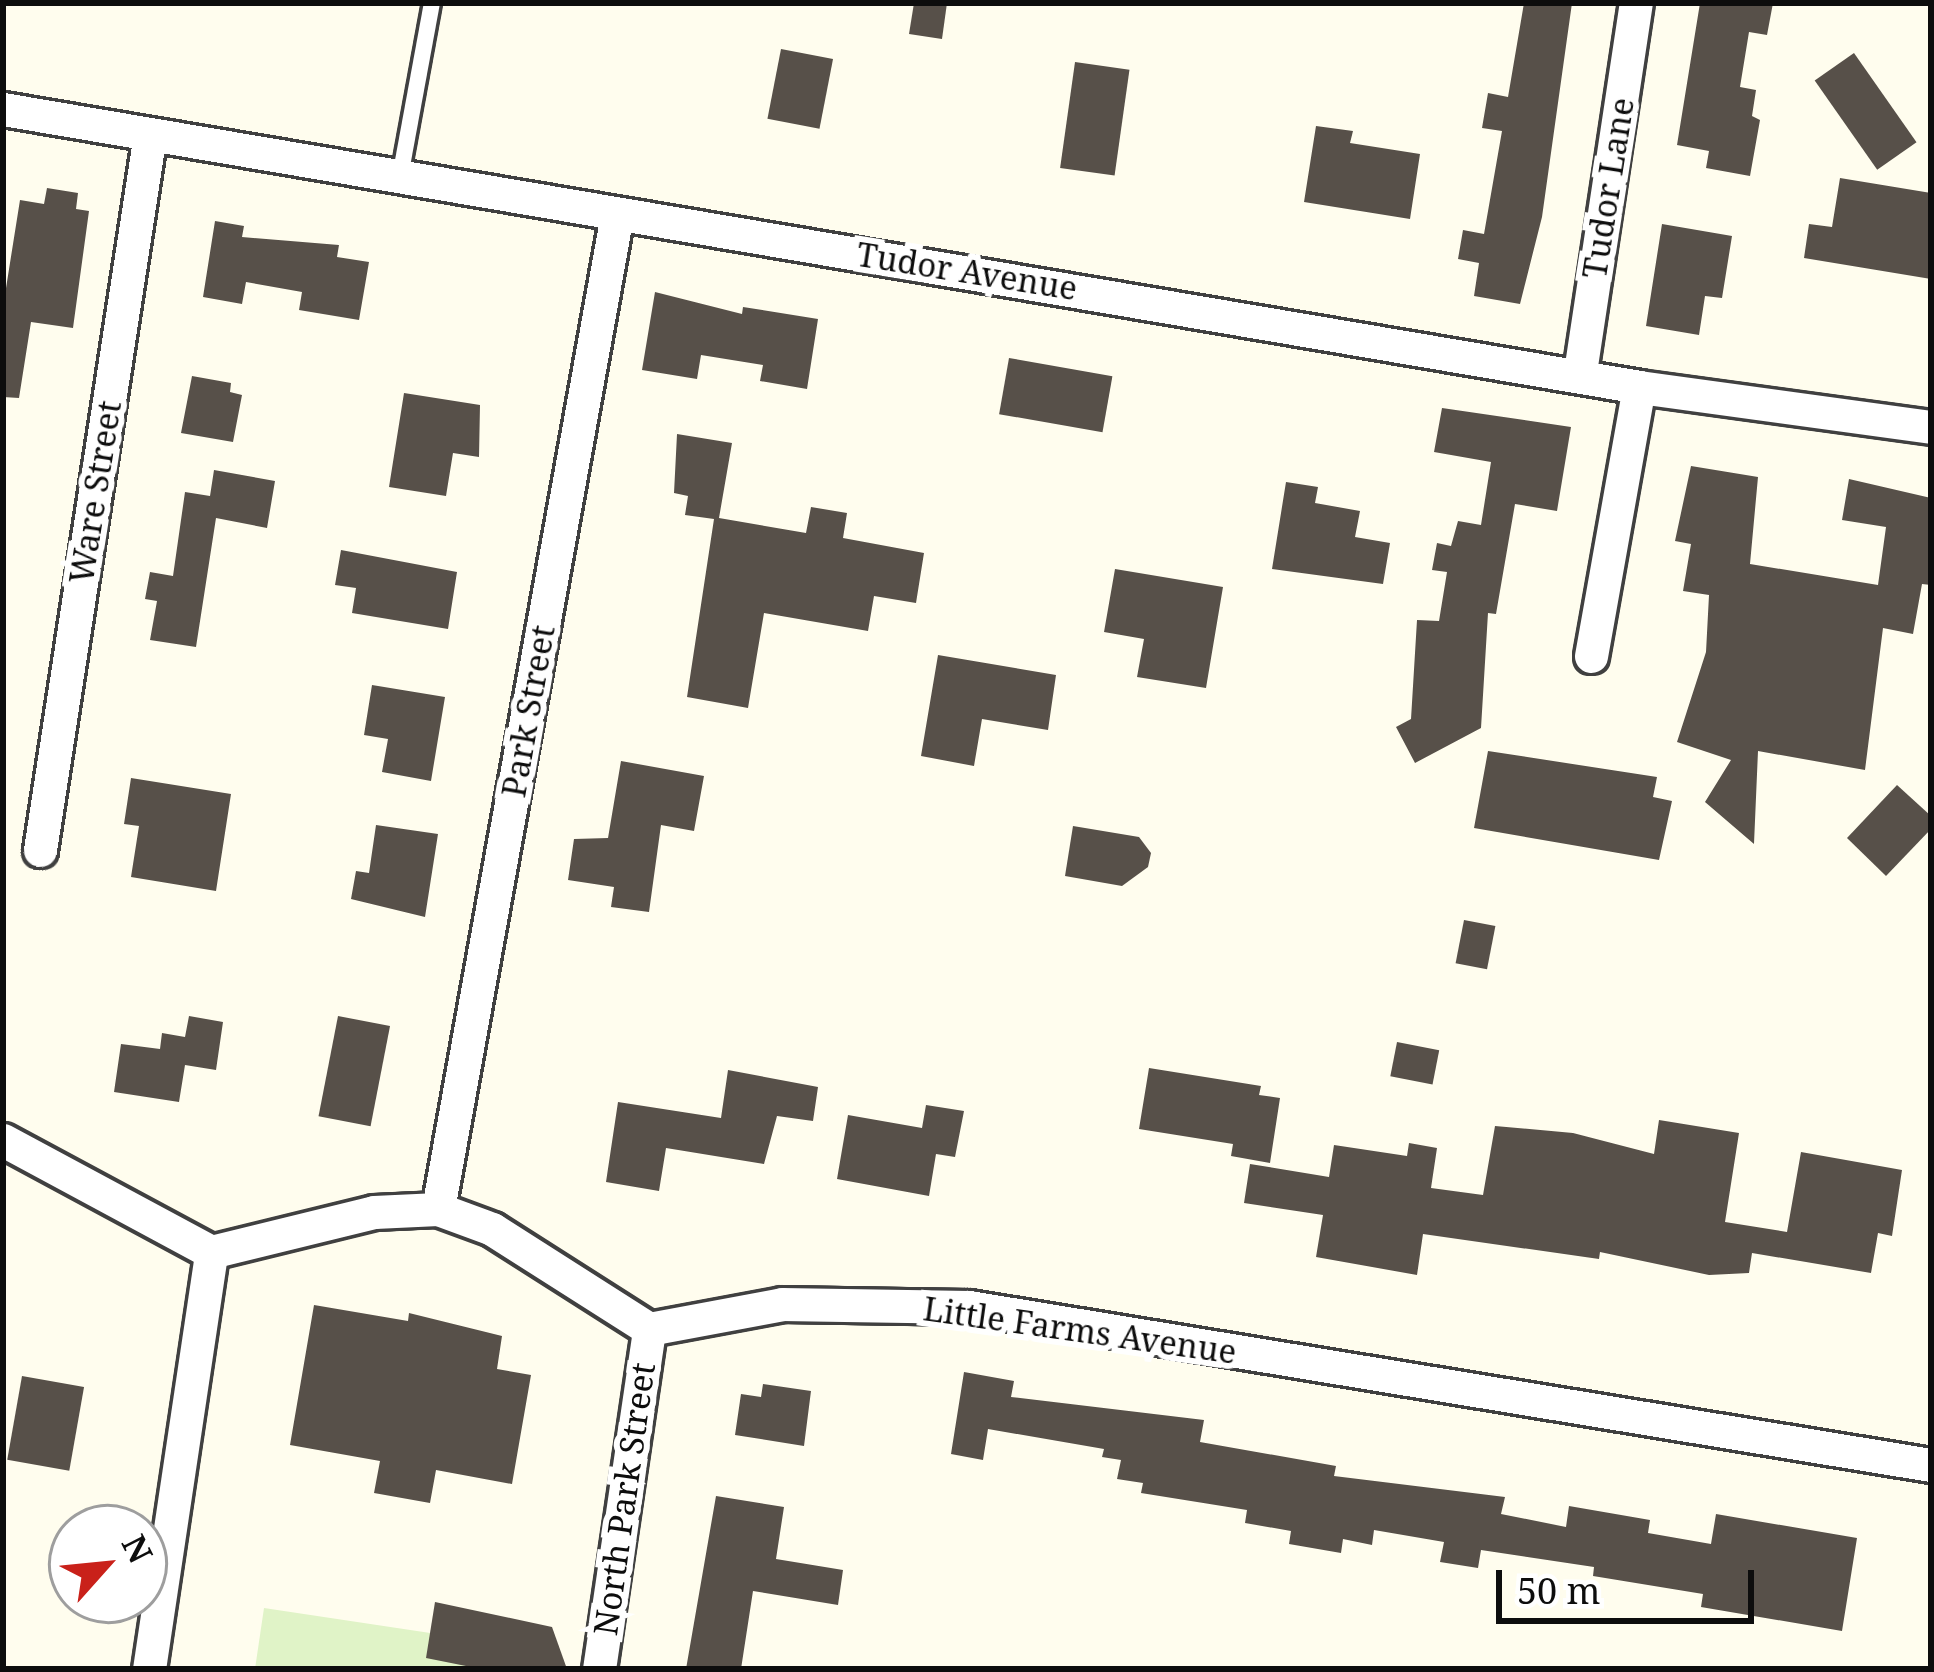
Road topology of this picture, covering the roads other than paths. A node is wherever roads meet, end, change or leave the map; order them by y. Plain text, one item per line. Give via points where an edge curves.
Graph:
1 (432, 3) edge
2 (1636, 3) edge
3 (3, 110) edge
4 (150, 134) junction
5 (400, 177) junction
6 (617, 214) junction
7 (1580, 372) junction
8 (1639, 387) junction
9 (1931, 427) edge
10 (1591, 656) dead end
11 (40, 850) dead end
12 (3, 1141) edge
13 (439, 1209) junction
14 (211, 1252) junction
15 (649, 1329) junction
16 (1931, 1465) edge
17 (149, 1669) edge
18 (599, 1669) edge

1 - 5 lane
2 - 7 street, Tudor Lane
3 - 4 street, Tudor Avenue
4 - 5 street, Tudor Avenue
4 - 11 street, Ware Street
5 - 6 street, Tudor Avenue
6 - 7 street, Tudor Avenue
6 - 13 street, Park Street
7 - 8 street, Tudor Avenue
8 - 9 street, Tudor Avenue
8 - 10 street
12 - 14 street
13 - 14 street via 374,1212
13 - 15 street via 492,1229
14 - 17 street
15 - 16 street, Little Farms Avenue via 782,1304 969,1307
15 - 18 street, North Park Street

